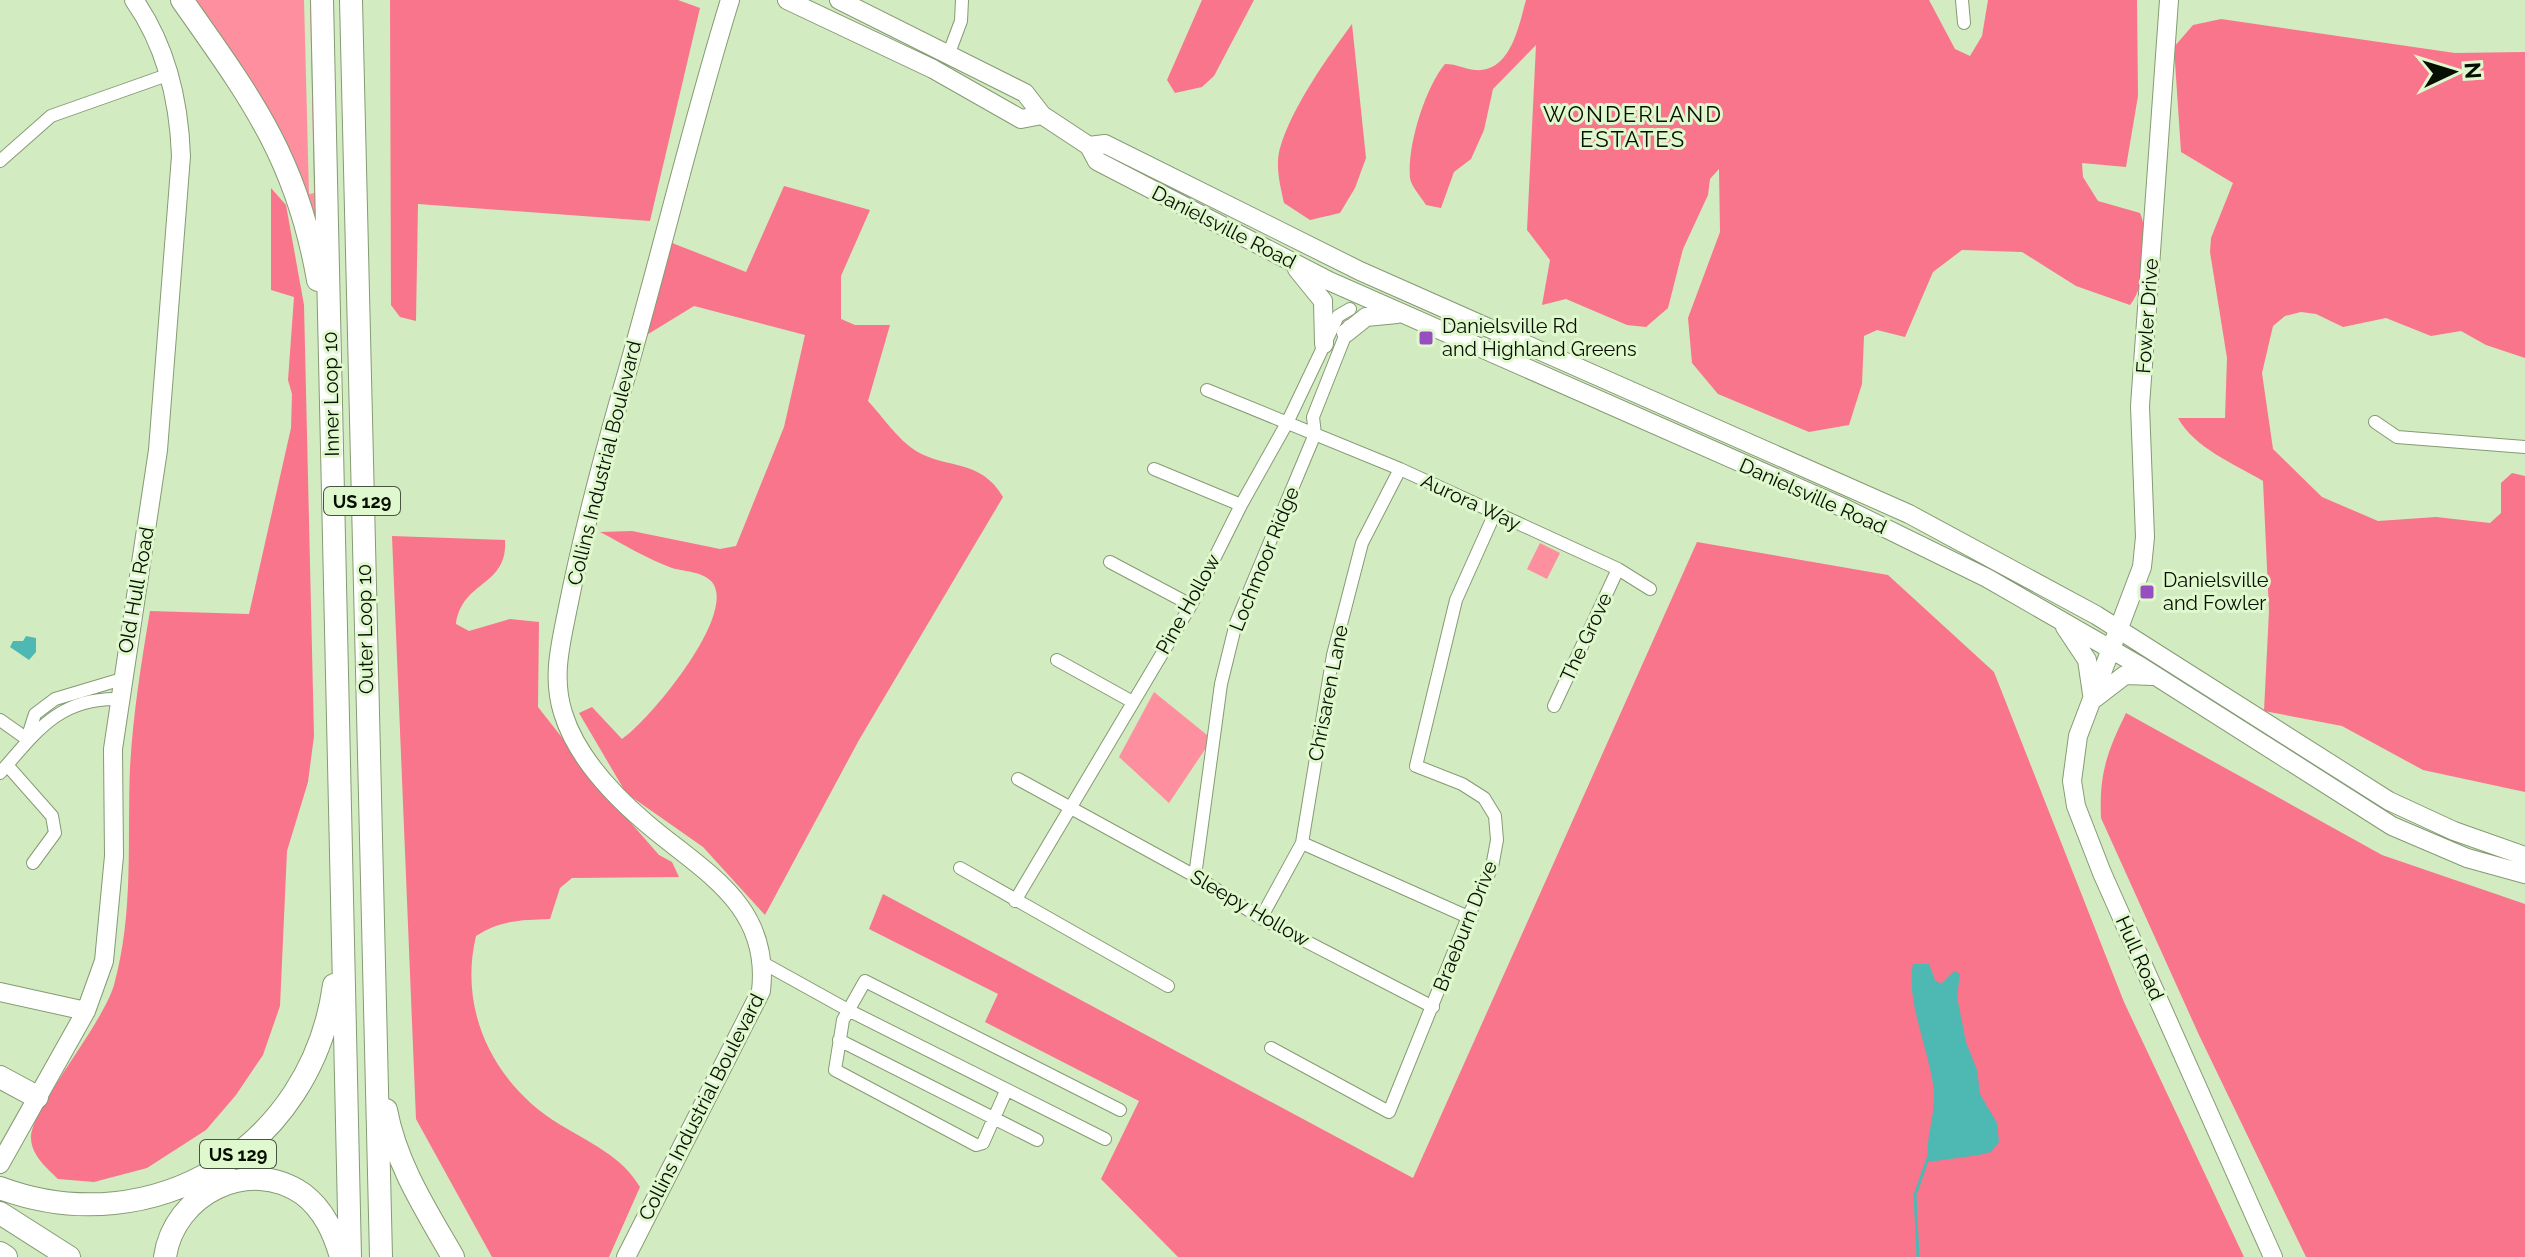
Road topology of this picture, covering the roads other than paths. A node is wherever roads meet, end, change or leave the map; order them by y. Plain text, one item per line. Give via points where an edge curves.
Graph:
1 (134, 0) edge
2 (182, 0) edge
3 (322, 0) edge
4 (351, 0) edge
5 (730, 0) edge
6 (787, 0) edge
7 (839, 0) edge
8 (962, 0) edge
9 (1962, 0) edge
10 (2169, 0) edge
11 (1964, 23) dead end
12 (949, 53) junction
13 (170, 74) junction
14 (1042, 115) junction
15 (1089, 146) junction
16 (0, 161) edge
17 (1290, 261) junction
18 (1360, 271) junction
19 (1352, 300) junction
20 (1403, 314) junction
21 (1346, 333) junction
22 (1324, 344) junction
23 (330, 349) junction
24 (1207, 390) dead end
25 (2375, 422) dead end
26 (1287, 423) junction
27 (1315, 434) junction
28 (2525, 447) edge
29 (1154, 469) dead end
30 (1400, 469) junction
31 (1842, 483) junction
32 (1833, 503) junction
33 (1241, 505) junction
34 (1495, 513) junction
35 (1110, 562) dead end
36 (1618, 569) junction
37 (1650, 589) dead end
38 (2131, 596) junction
39 (1191, 605) junction
40 (2084, 608) junction
41 (2058, 619) junction
42 (2119, 628) junction
43 (2154, 649) junction
44 (2110, 650) junction
45 (1057, 660) dead end
46 (2157, 677) junction
47 (122, 679) junction
48 (118, 699) junction
49 (2092, 700) junction
50 (1131, 701) junction
51 (1554, 706) dead end
52 (0, 720) edge
53 (27, 739) junction
54 (3, 769) edge
55 (1018, 779) dead end
56 (1070, 805) junction
57 (1302, 843) junction
58 (2494, 845) junction
59 (2525, 845) edge
60 (2525, 856) edge
61 (33, 863) dead end
62 (960, 868) dead end
63 (2525, 874) edge
64 (1195, 876) junction
65 (1015, 901) junction
66 (1468, 917) junction
67 (1261, 918) junction
68 (341, 932) junction
69 (765, 964) junction
70 (1168, 986) dead end
71 (0, 992) edge
72 (374, 1003) junction
73 (1433, 1007) junction
74 (848, 1010) junction
75 (86, 1011) junction
76 (839, 1040) junction
77 (1271, 1048) dead end
78 (0, 1077) edge
79 (1006, 1091) junction
80 (37, 1097) junction
81 (1120, 1110) dead end
82 (995, 1118) junction
83 (1105, 1139) dead end
84 (1037, 1140) dead end
85 (0, 1164) edge
86 (0, 1188) edge
87 (0, 1213) edge
88 (0, 1253) edge
89 (6, 1257) edge
90 (69, 1257) edge
91 (165, 1257) edge
92 (341, 1257) edge
93 (350, 1257) edge
94 (381, 1257) edge
95 (453, 1257) edge
96 (626, 1257) edge
97 (2273, 1257) edge

1 - 13 main road, Old Hull Road
2 - 23 highway via 244,88 283,157 309,228
3 - 23 highway, Inner Loop 10 / US 129
4 - 72 highway, Outer Loop 10 / US 129
5 - 69 main road, Collins Industrial Boulevard via 591,498 557,679 567,725 582,753 646,823 719,881 747,920
6 - 14 main road, Danielsville Road via 905,55 1021,119
7 - 12 main road, Danielsville Road
8 - 12 street via 961,21
9 - 11 street
10 - 38 main road, Fowler Drive via 2140,406 2145,537 2142,567
12 - 14 main road, Danielsville Road via 1025,93
13 - 16 street via 51,116
13 - 47 main road, Old Hull Road via 181,156 155,479
14 - 15 main road, Danielsville Road
15 - 17 main road, Danielsville Road via 1097,161
15 - 18 main road, Danielsville Road via 1105,144
17 - 19 main road, Danielsville Road
17 - 22 main road via 1323,301
18 - 19 street
18 - 31 main road, Danielsville Road
19 - 20 main road, Danielsville Road
19 - 21 street
19 - 22 street, Pine Hollow
20 - 21 main road via 1373,314
20 - 32 main road, Danielsville Road
21 - 27 street via 1313,417
22 - 26 street, Pine Hollow
23 - 68 highway, Inner Loop 10 / US 129
24 - 26 street
25 - 28 street via 2397,437
26 - 27 street, Aurora Way
26 - 33 street, Pine Hollow
27 - 30 street, Aurora Way
27 - 64 street, Lochmoor Ridge via 1236,623 1221,684
29 - 33 street
30 - 34 street, Aurora Way
30 - 57 street, Chrisaren Lane via 1358,557 1333,655
31 - 32 main road
31 - 40 main road, Danielsville Road
32 - 41 main road, Danielsville Road
33 - 39 street, Pine Hollow
34 - 36 street, Aurora Way
34 - 66 street, Braeburn Drive via 1456,600 1416,766 1484,798 1495,816 1492,867
35 - 39 street
36 - 37 street, Aurora Way
36 - 51 street, The Grove
38 - 40 main road
38 - 42 main road, Fowler Drive
38 - 43 main road via 2139,630
39 - 50 street, Pine Hollow
40 - 42 main road, Danielsville Road
41 - 44 main road, Danielsville Road
41 - 49 main road via 2086,656
42 - 43 main road, Danielsville Road
42 - 44 main road, Fowler Drive
43 - 58 main road, Danielsville Road via 2377,794
44 - 46 main road, Danielsville Road
44 - 49 main road, Hull Road
45 - 50 street
46 - 49 main road via 2125,675
46 - 63 main road, Danielsville Road via 2392,826 2467,858
47 - 48 main road, Old Hull Road
47 - 53 street via 55,699 35,714
48 - 53 street via 63,710
48 - 75 main road, Old Hull Road via 108,936
49 - 97 main road, Hull Road via 2073,759 2076,806
50 - 56 street, Pine Hollow
52 - 53 street
53 - 54 street
54 - 61 street via 52,816 55,833
55 - 56 street
56 - 64 street, Sleepy Hollow
56 - 65 street, Pine Hollow
57 - 66 street
57 - 67 street, Chrisaren Lane
58 - 59 main road
58 - 60 main road, Danielsville Road
62 - 65 street
64 - 67 street, Sleepy Hollow
65 - 70 street
66 - 73 street, Braeburn Drive
67 - 73 street, Sleepy Hollow
68 - 86 highway, US 129 via 324,1033 292,1096 245,1150 189,1184 142,1202 65,1205
68 - 93 highway
69 - 74 street
69 - 96 main road, Collins Industrial Boulevard via 761,991
71 - 75 main road
72 - 94 highway, Outer Loop 10 / US 129
72 - 95 highway via 391,1133 415,1191
73 - 77 street, Braeburn Drive via 1389,1112
74 - 76 street
74 - 79 street
74 - 81 street via 865,981
75 - 80 main road, Old Hull Road
76 - 82 street
76 - 82 street via 835,1070 976,1145 983,1143
78 - 80 highway
79 - 82 street
79 - 83 street
80 - 85 main road, Old Hull Road
82 - 84 street
87 - 90 highway
88 - 89 highway
91 - 92 highway via 175,1225 201,1196 230,1182 261,1179 291,1188 317,1207

